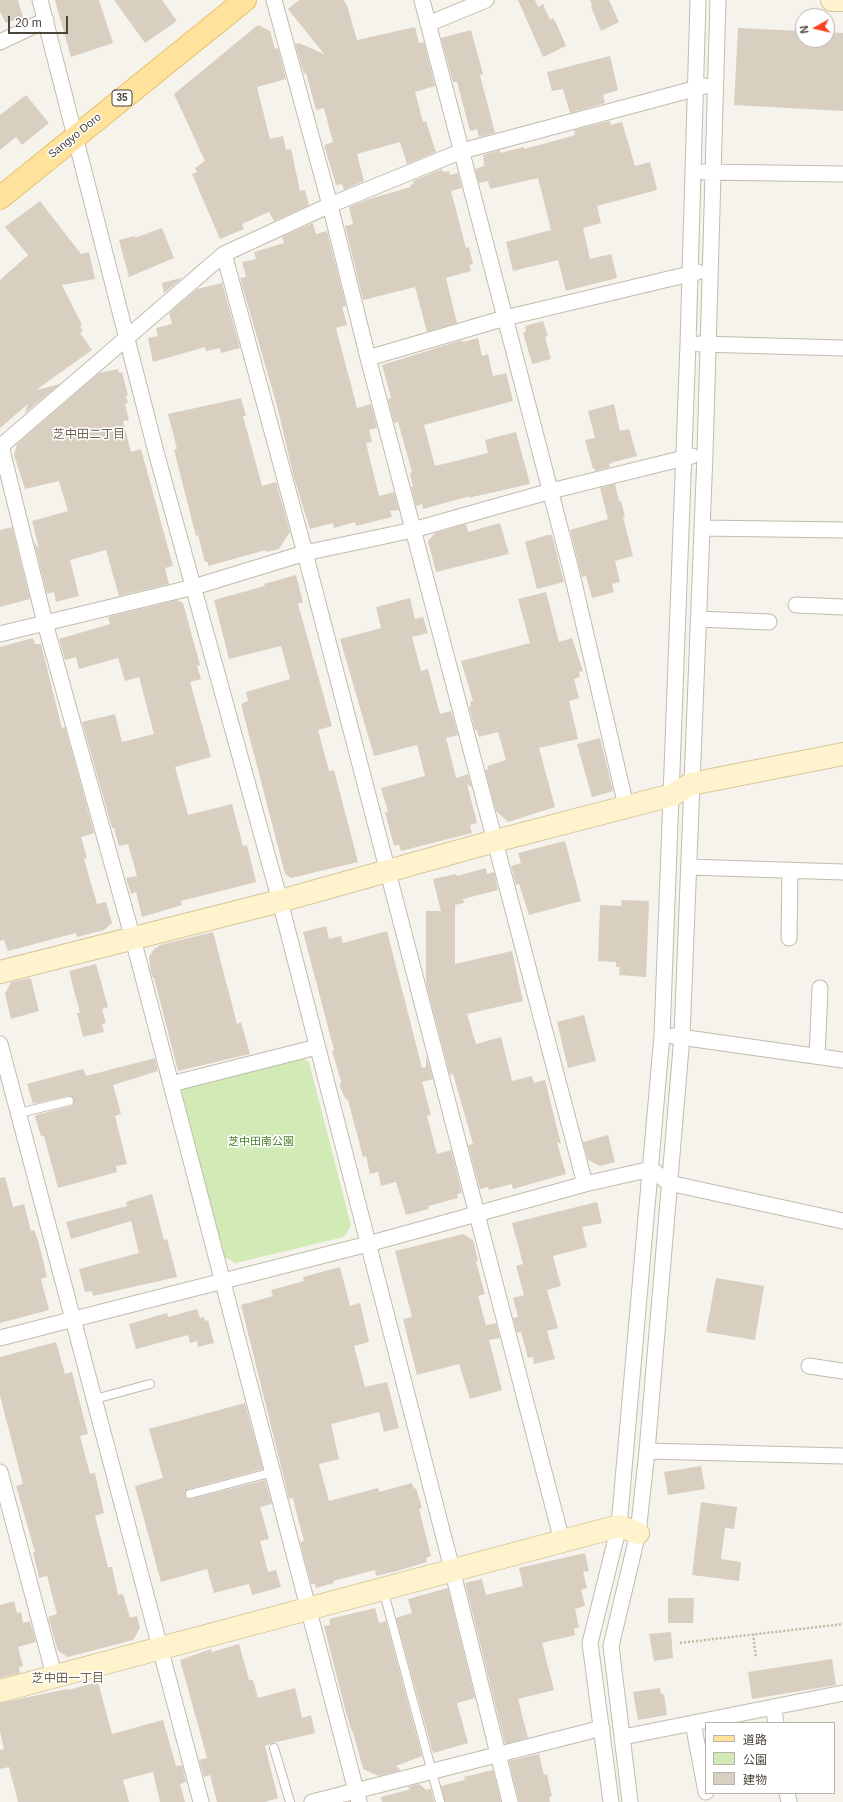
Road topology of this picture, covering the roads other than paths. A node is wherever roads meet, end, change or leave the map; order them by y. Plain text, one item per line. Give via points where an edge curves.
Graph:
1 (40, 0) edge
2 (245, 0) edge
3 (274, 0) edge
4 (422, 0) edge
5 (486, 0) edge
6 (698, 0) edge
7 (718, 0) edge
8 (832, 0) edge
9 (843, 0) edge
10 (46, 20) junction
11 (428, 24) junction
12 (0, 42) edge
13 (716, 83) junction
14 (696, 89) junction
15 (76, 135) junction
16 (462, 151) junction
17 (693, 171) junction
18 (713, 172) junction
19 (843, 174) edge
20 (0, 198) edge
21 (330, 205) junction
22 (224, 254) junction
23 (710, 269) junction
24 (690, 274) junction
25 (505, 318) junction
26 (126, 338) junction
27 (688, 344) junction
28 (708, 344) junction
29 (843, 348) edge
30 (368, 358) junction
31 (1, 446) edge
32 (705, 454) junction
33 (684, 457) junction
34 (551, 491) junction
35 (702, 528) junction
36 (413, 530) junction
37 (843, 530) edge
38 (305, 553) junction
39 (194, 587) junction
40 (796, 605) dead end
41 (843, 607) edge
42 (698, 619) junction
43 (45, 622) junction
44 (770, 622) dead end
45 (0, 634) edge
46 (843, 754) edge
47 (691, 784) junction
48 (672, 795) junction
49 (626, 806) junction
50 (495, 841) junction
51 (689, 867) junction
52 (790, 870) junction
53 (387, 871) junction
54 (843, 872) edge
55 (280, 901) junction
56 (790, 938) dead end
57 (132, 939) junction
58 (0, 972) edge
59 (820, 988) dead end
60 (662, 1035) junction
61 (682, 1036) junction
62 (0, 1044) edge
63 (317, 1046) junction
64 (817, 1056) junction
65 (843, 1060) edge
66 (171, 1084) junction
67 (70, 1101) dead end
68 (19, 1113) junction
69 (651, 1169) junction
70 (669, 1183) junction
71 (585, 1184) junction
72 (478, 1213) junction
73 (843, 1221) edge
74 (368, 1244) junction
75 (223, 1281) junction
76 (74, 1319) junction
77 (0, 1338) edge
78 (809, 1366) dead end
79 (843, 1371) edge
80 (150, 1384) dead end
81 (95, 1399) junction
82 (647, 1451) junction
83 (843, 1456) edge
84 (0, 1472) edge
85 (273, 1472) junction
86 (190, 1494) dead end
87 (629, 1530) junction
88 (562, 1541) junction
89 (452, 1569) junction
90 (383, 1588) junction
91 (308, 1609) junction
92 (161, 1647) junction
93 (54, 1676) junction
94 (0, 1690) edge
95 (843, 1693) edge
96 (773, 1707) junction
97 (776, 1722) edge
98 (693, 1723) junction
99 (602, 1728) junction
100 (623, 1737) junction
101 (274, 1748) dead end
102 (498, 1754) junction
103 (431, 1771) junction
104 (705, 1787) edge
105 (357, 1796) edge
106 (201, 1802) edge
107 (290, 1802) edge
108 (312, 1802) edge
109 (440, 1802) edge
110 (510, 1802) edge
111 (611, 1802) edge
112 (630, 1802) edge

1 - 10 street
2 - 15 main road, Sangyo Doro / 35
3 - 21 street
4 - 11 street
5 - 11 street
6 - 14 street
7 - 13 street
8 - 9 street
10 - 12 street
10 - 15 street
11 - 16 street
13 - 14 street
13 - 18 street
14 - 16 street
14 - 17 street
15 - 20 main road, Sangyo Doro / 35
15 - 26 street
16 - 21 street
16 - 25 street
17 - 18 street
17 - 24 street
18 - 19 street
18 - 23 street
21 - 22 street
21 - 30 street
22 - 26 street
22 - 38 street
23 - 24 street
23 - 28 street
24 - 25 street
24 - 27 street
25 - 30 street
25 - 34 street
26 - 31 street
26 - 39 street
27 - 28 street
27 - 33 street
28 - 29 street
28 - 32 street
30 - 36 street
31 - 43 street
32 - 33 street
32 - 35 street
33 - 34 street
33 - 48 street
34 - 36 street
34 - 49 street via 572,570
35 - 37 street
35 - 42 street
36 - 38 street
36 - 50 street
38 - 39 street
38 - 53 street
39 - 43 street
39 - 55 street
40 - 41 street
42 - 44 street
42 - 47 street
43 - 45 street
43 - 57 street
46 - 47 street
47 - 48 street
47 - 51 street
48 - 49 street
48 - 60 street
49 - 50 street
50 - 53 street
50 - 71 street
51 - 52 street
51 - 61 street
52 - 54 street
52 - 56 street
53 - 55 street
53 - 72 street
55 - 57 street
55 - 63 street
57 - 58 street
57 - 66 street
59 - 64 street
60 - 61 street
60 - 69 street
61 - 64 street
61 - 70 street
62 - 68 street
63 - 66 street
63 - 74 street
64 - 65 street
66 - 75 street
67 - 68 lane
68 - 76 street
69 - 70 street
69 - 71 street
69 - 87 street
70 - 73 street
70 - 82 street
71 - 72 street
72 - 74 street
72 - 88 street
74 - 75 street
74 - 89 street
75 - 76 street
75 - 85 street
76 - 77 street
76 - 81 street
78 - 79 street
80 - 81 lane
81 - 92 street
82 - 83 street
82 - 87 street
84 - 93 street
85 - 86 lane
85 - 91 street
87 - 88 street
87 - 99 street via 590,1643
87 - 100 street via 612,1646
88 - 89 street
89 - 90 street
89 - 102 street
90 - 91 street
90 - 103 lane
91 - 92 street
91 - 105 street
92 - 93 street
92 - 106 street
93 - 94 street
95 - 96 street
96 - 97 street
96 - 98 street
98 - 100 street
98 - 104 street
99 - 102 street
99 - 111 street
100 - 112 street
101 - 107 lane
102 - 103 street
102 - 110 street
103 - 105 street
103 - 109 lane
105 - 108 street

